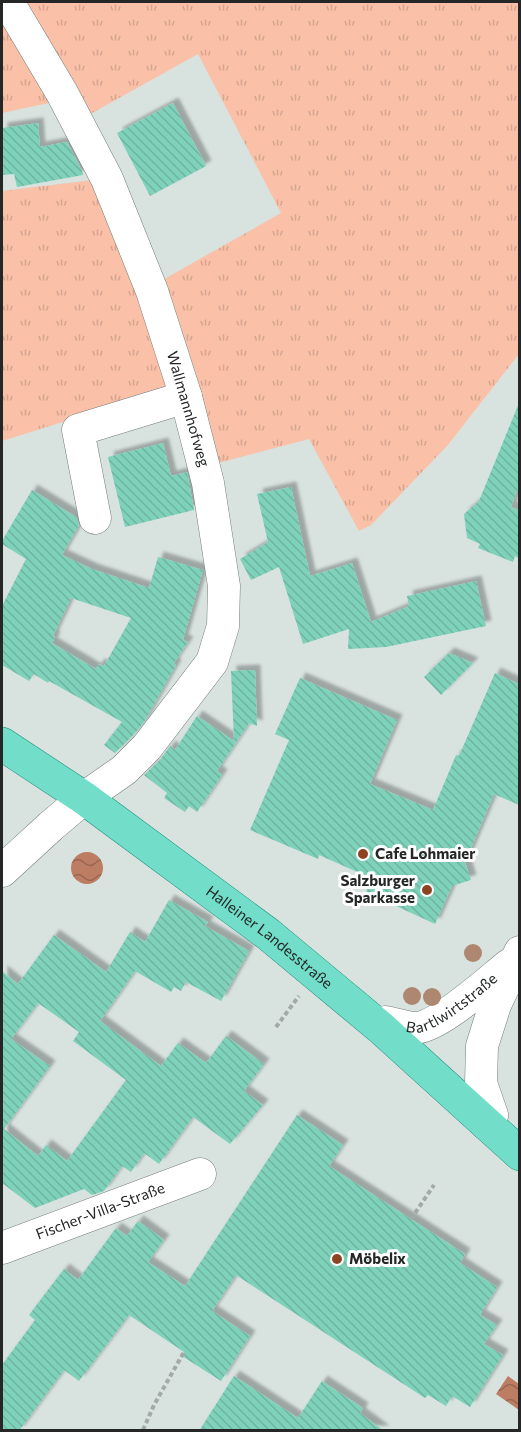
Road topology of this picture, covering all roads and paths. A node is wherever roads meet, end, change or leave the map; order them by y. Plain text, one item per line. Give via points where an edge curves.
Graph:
1 (8, 2) edge
2 (186, 397) junction
3 (95, 518) dead end
4 (2, 744) edge
5 (72, 790) junction
6 (2, 871) edge
7 (518, 955) edge
8 (302, 993) dead end
9 (276, 1027) dead end
10 (381, 1028) junction
11 (485, 1123) junction
12 (519, 1154) edge
13 (200, 1174) dead end
14 (434, 1185) dead end
15 (411, 1220) dead end
16 (2, 1248) edge
17 (184, 1352) dead end
18 (143, 1431) edge

1 - 2 street, Wallmannhofweg via 107,179 152,291
2 - 3 street via 78,430
2 - 5 street, Wallmannhofweg via 208,483 224,586 223,626 212,662 147,747 124,770
4 - 5 main road, Halleiner Landesstraße
5 - 6 street via 51,825
5 - 10 main road, Halleiner Landesstraße via 244,914
7 - 10 street, Bartlwirtstraße via 441,1019 417,1028 386,1022
7 - 11 street, Bartlwirtstraße via 482,1046 481,1083 492,1115
8 - 9 path
10 - 11 main road, Halleiner Landesstraße
11 - 12 main road, Halleiner Landesstraße
13 - 16 street, Fischer-Villa-Straße
14 - 15 path
17 - 18 path

